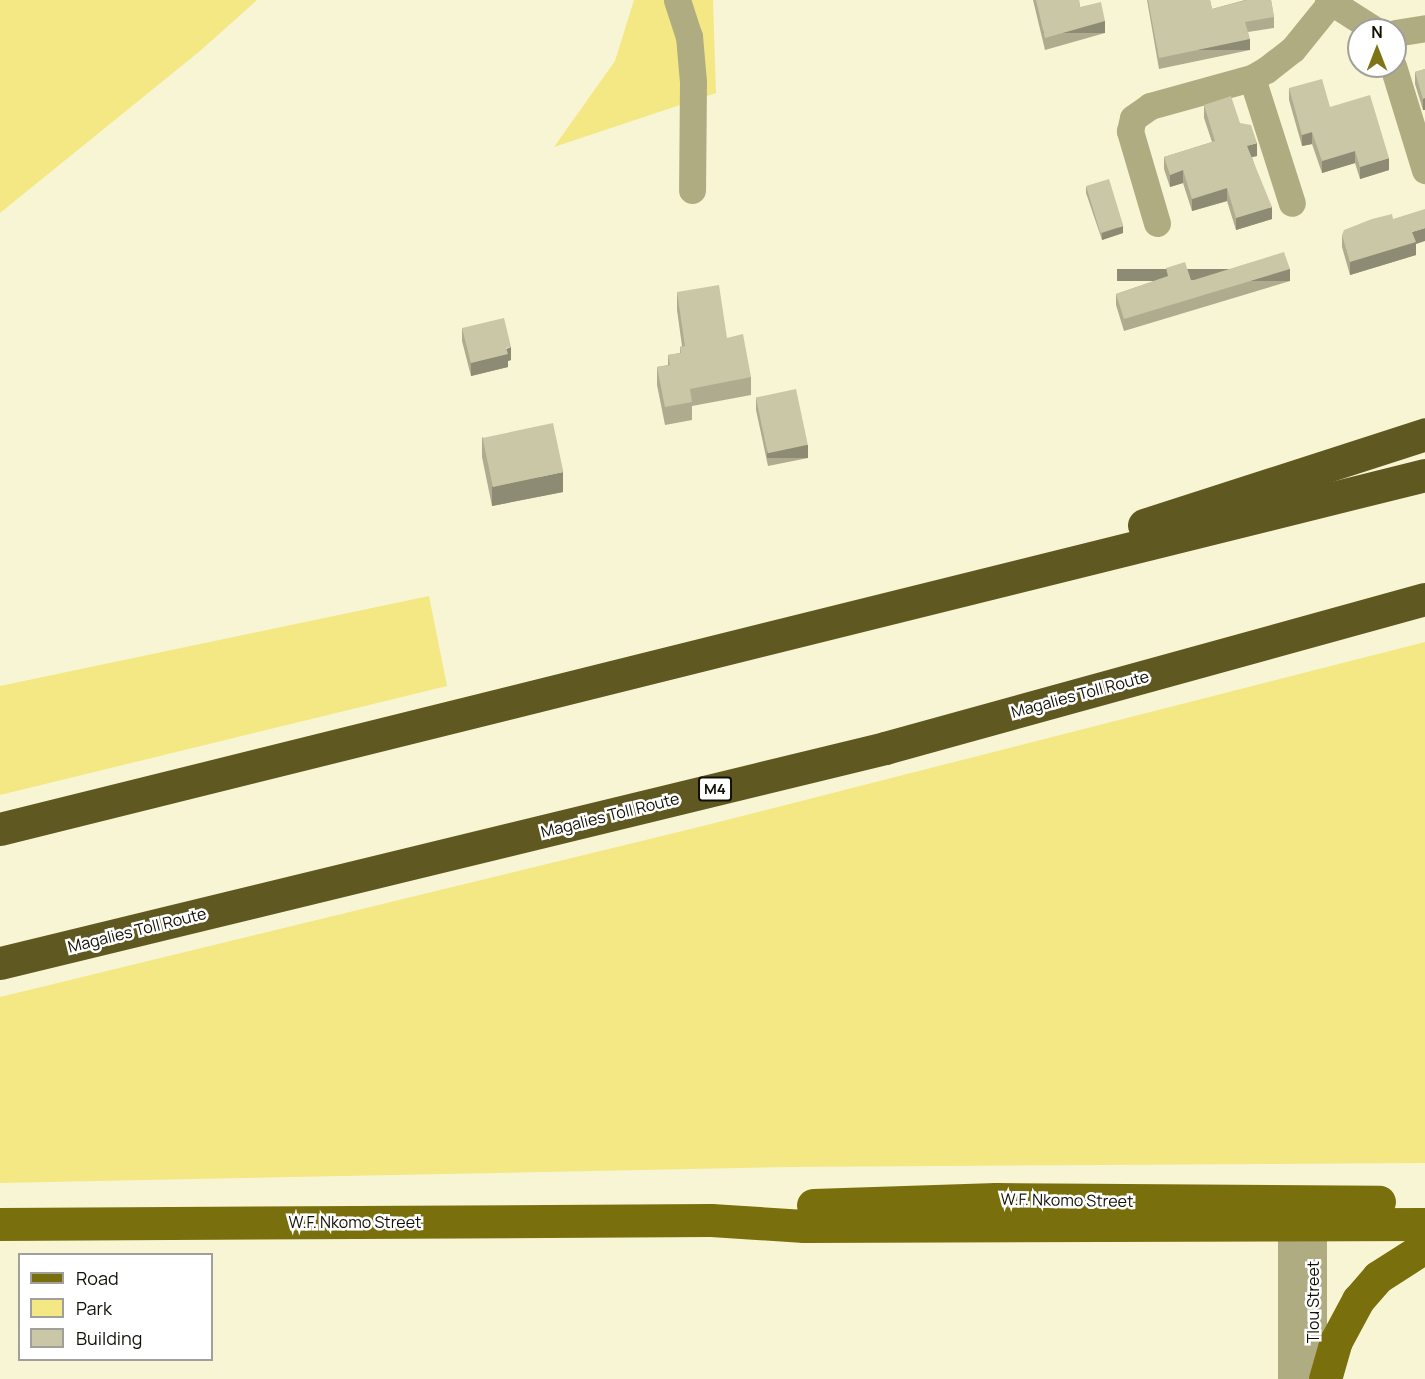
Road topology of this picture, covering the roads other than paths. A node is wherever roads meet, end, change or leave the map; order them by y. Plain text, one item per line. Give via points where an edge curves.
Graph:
1 (677, 0) edge
2 (1330, 1) edge
3 (1356, 18) edge
4 (1425, 28) edge
5 (1407, 31) edge
6 (1252, 78) junction
7 (1397, 78) edge
8 (1425, 170) edge
9 (692, 190) dead end
10 (1292, 203) dead end
11 (1157, 223) dead end
12 (1425, 434) edge
13 (1425, 475) edge
14 (1425, 599) edge
15 (1425, 617) edge
16 (860, 618) junction
17 (885, 748) junction
18 (0, 829) edge
19 (0, 963) edge
20 (1425, 1203) edge
21 (1302, 1213) junction
22 (0, 1224) edge
23 (1425, 1224) edge
24 (1425, 1247) edge
25 (1291, 1379) edge
26 (1313, 1379) edge
27 (1325, 1379) edge

1 - 9 street via 689,36 692,70
2 - 3 street
2 - 6 street via 1293,49
4 - 5 street
6 - 10 street
6 - 11 street via 1150,106 1133,118 1131,131
7 - 8 street
12 - 16 highway
13 - 16 highway
14 - 17 highway, Magalies Toll Route / M4
15 - 17 highway
16 - 18 highway
17 - 19 highway, Magalies Toll Route / M4
20 - 21 main road, W.F. Nkomo Street
21 - 22 main road, W.F. Nkomo Street via 804,1226 711,1220
21 - 23 main road, W.F. Nkomo Street
21 - 25 street, Tlou Street
21 - 26 street, Tlou Street
24 - 27 main road via 1378,1277 1358,1300 1336,1341

